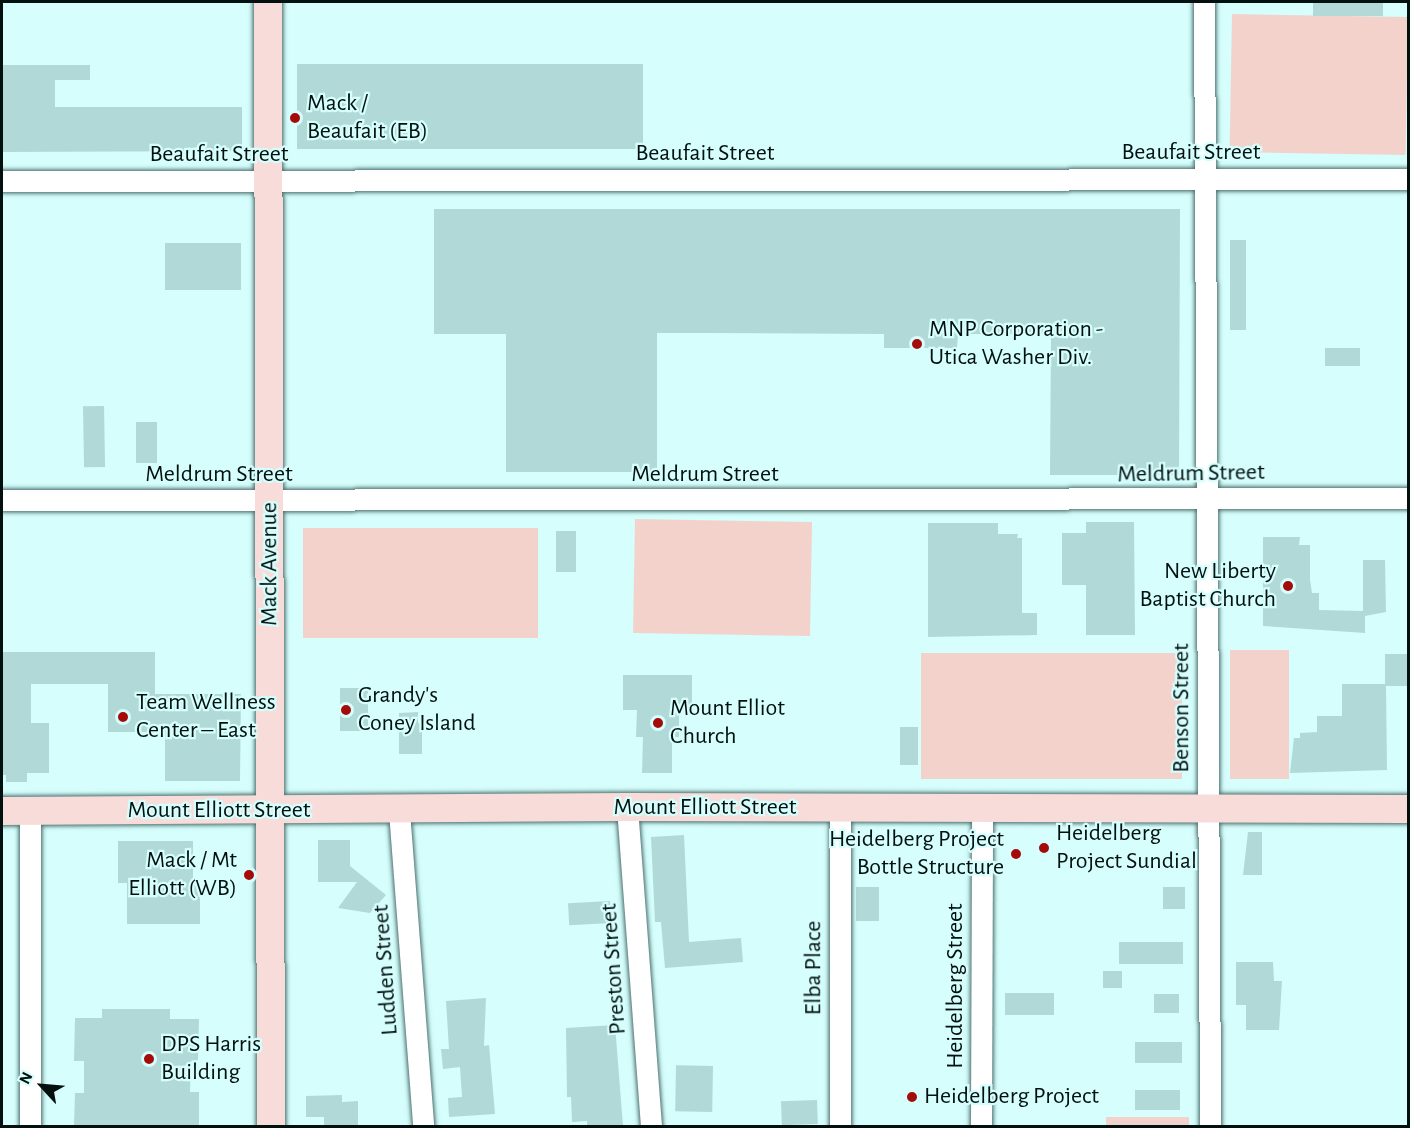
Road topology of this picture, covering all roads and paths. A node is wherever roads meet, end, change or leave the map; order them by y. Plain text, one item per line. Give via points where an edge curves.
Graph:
1 (268, 2) edge
2 (1204, 2) edge
3 (1205, 178) junction
4 (1408, 178) edge
5 (268, 180) junction
6 (2, 181) edge
7 (1408, 498) edge
8 (2, 500) edge
9 (270, 500) junction
10 (1206, 500) junction
11 (627, 807) junction
12 (1408, 808) edge
13 (840, 809) junction
14 (982, 809) junction
15 (1208, 809) junction
16 (2, 811) edge
17 (30, 811) junction
18 (270, 811) junction
19 (399, 811) junction
20 (30, 1126) edge
21 (271, 1126) edge
22 (423, 1126) edge
23 (651, 1126) edge
24 (840, 1126) edge
25 (981, 1126) edge
26 (1210, 1126) edge

1 - 5 main road, Mack Avenue
2 - 3 street, Benson Street
3 - 4 street, Beaufait Street
3 - 5 street, Beaufait Street
3 - 10 street, Benson Street
5 - 6 street, Beaufait Street
5 - 9 main road, Mack Avenue
7 - 10 street, Meldrum Street
8 - 9 street, Meldrum Street
9 - 10 street, Meldrum Street
9 - 18 main road, Mack Avenue
10 - 15 street, Benson Street
11 - 13 main road, Mount Elliott Street
11 - 19 main road, Mount Elliott Street
11 - 23 street, Preston Street
12 - 15 main road, Mount Elliott Street
13 - 14 main road, Mount Elliott Street
13 - 24 street, Elba Place
14 - 15 main road, Mount Elliott Street
14 - 25 street, Heidelberg Street
15 - 26 street, Benson Street
16 - 17 main road, Mount Elliott Street
17 - 18 main road, Mount Elliott Street
17 - 20 street
18 - 19 main road, Mount Elliott Street
18 - 21 main road, Mack Avenue
19 - 22 street, Ludden Street

